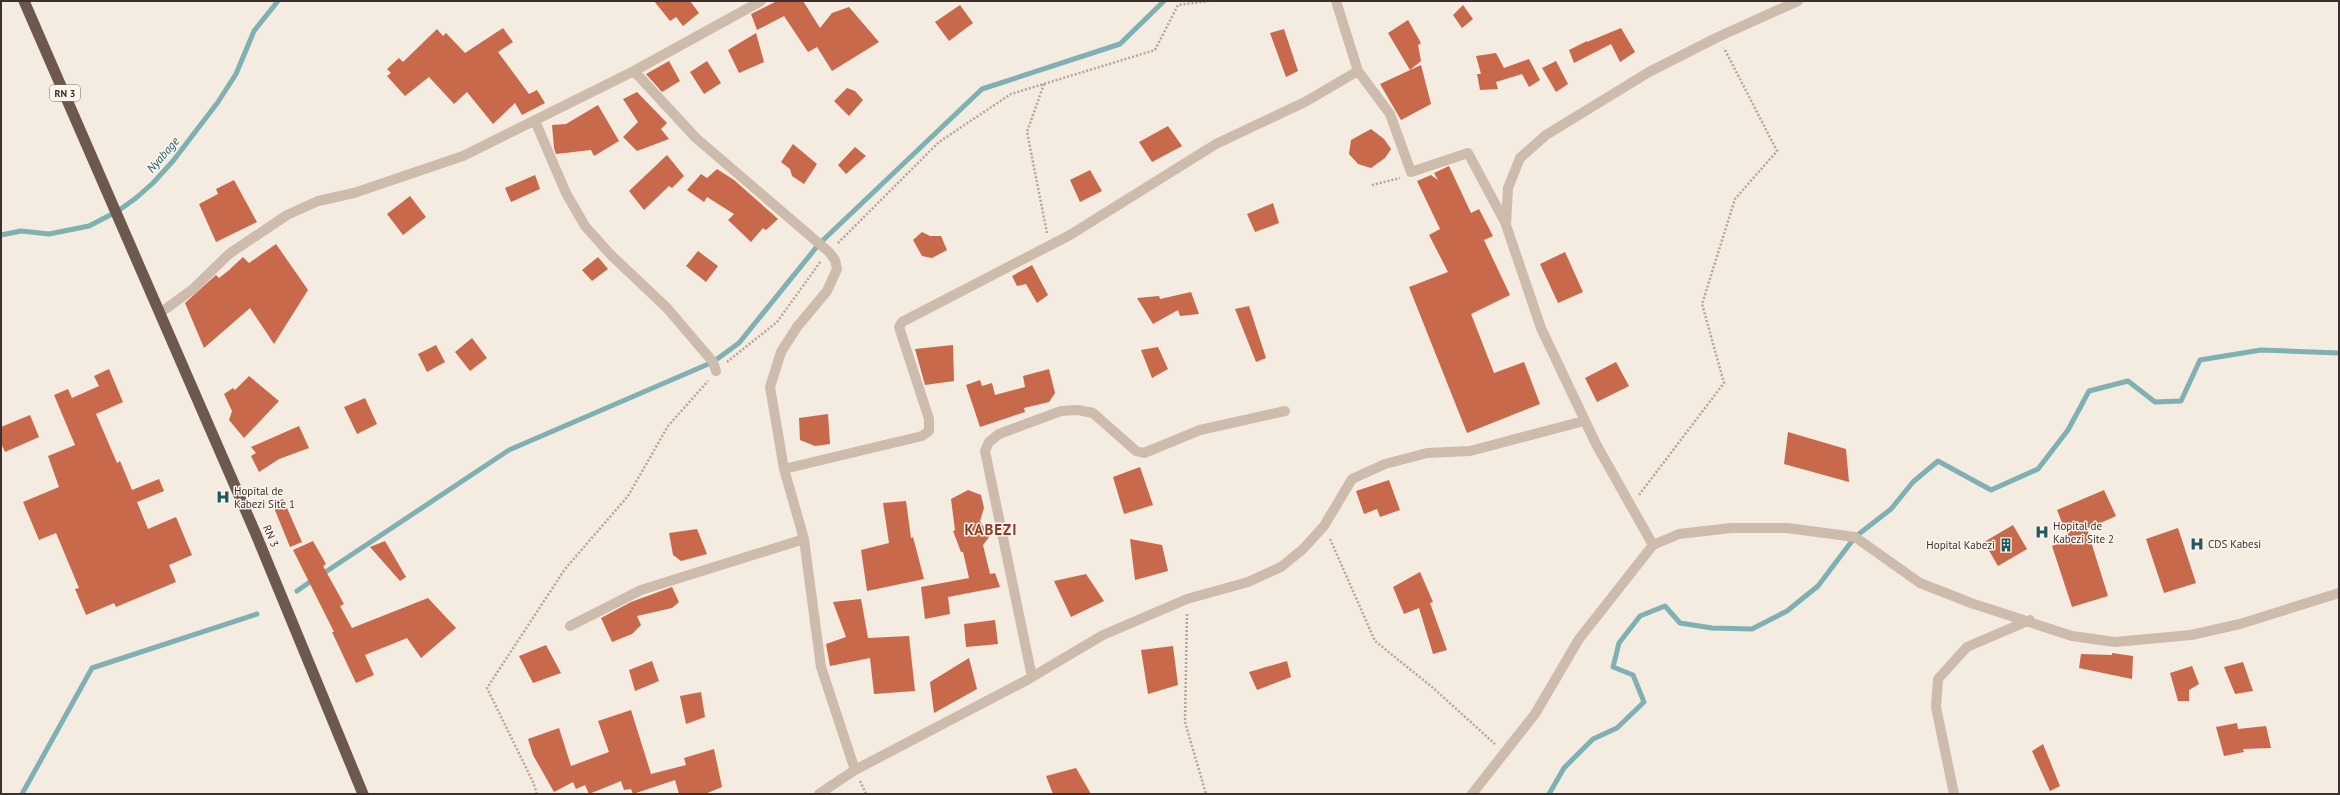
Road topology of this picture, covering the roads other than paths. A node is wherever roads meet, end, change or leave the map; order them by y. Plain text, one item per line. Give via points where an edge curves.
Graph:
1 (24, 1) edge
2 (761, 1) edge
3 (1336, 1) edge
4 (1798, 1) edge
5 (634, 71) junction
6 (1358, 71) junction
7 (535, 121) junction
8 (1506, 225) junction
9 (160, 313) junction
10 (716, 371) dead end
11 (1285, 411) dead end
12 (1584, 421) junction
13 (784, 469) junction
14 (804, 539) junction
15 (1653, 545) junction
16 (2339, 593) edge
17 (2030, 620) junction
18 (570, 626) dead end
19 (1032, 677) junction
20 (855, 770) junction
21 (363, 794) edge
22 (819, 794) edge
23 (1472, 794) edge
24 (1954, 794) edge

1 - 9 highway, RN 3 / RN 3 via 106,184
2 - 5 street
3 - 6 street
4 - 8 street via 1718,36 1649,72 1546,135 1520,158 1508,188
5 - 7 street
5 - 13 street via 696,138 829,252 837,265 827,291 797,327 781,352 770,387
6 - 8 street via 1390,114 1411,172 1468,153
6 - 13 street via 1305,102 1216,144 1070,235 902,322 899,327 929,419 930,426 926,434
7 - 9 street via 463,156 354,193 318,201 287,215 229,254 193,289
7 - 10 street via 566,193 585,226 620,265 667,308 713,362
8 - 12 street via 1541,328
9 - 21 highway, RN 3 / RN 3 via 255,532
11 - 19 street via 1200,430 1144,453 1136,451 1093,413 1078,410 1061,410 999,434 989,442 985,451
12 - 15 street
12 - 19 street via 1470,451 1427,453 1385,464 1352,479 1324,526 1282,567 1248,582 1187,599 1103,635
13 - 14 street
14 - 18 street via 641,590
14 - 20 street via 821,667
15 - 17 street via 1679,534 1731,528 1787,528 1854,537 1920,583 1971,603
15 - 23 street via 1579,639 1535,714
16 - 17 street via 2240,624 2191,636 2115,642 2072,636
17 - 24 street via 1967,647 1938,679 1936,707
19 - 20 street
20 - 22 street

